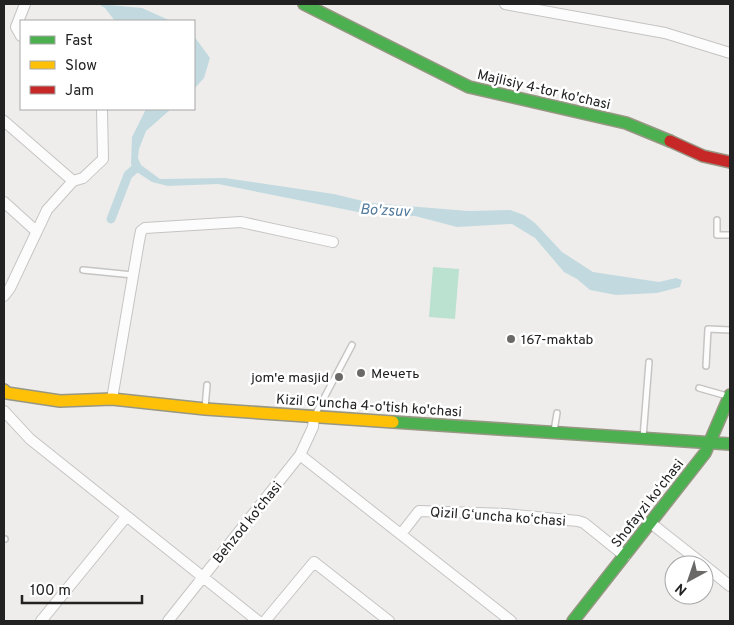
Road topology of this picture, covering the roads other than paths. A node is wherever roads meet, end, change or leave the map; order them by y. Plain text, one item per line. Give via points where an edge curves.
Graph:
1 (26, 4) edge
2 (304, 4) edge
3 (505, 4) edge
4 (20, 34) edge
5 (730, 54) edge
6 (102, 110) edge
7 (4, 121) edge
8 (730, 162) edge
9 (73, 181) junction
10 (4, 202) edge
11 (717, 220) dead end
12 (36, 231) junction
13 (730, 235) edge
14 (333, 242) dead end
15 (83, 270) dead end
16 (133, 275) junction
17 (6, 289) edge
18 (730, 330) edge
19 (352, 345) dead end
20 (649, 362) dead end
21 (706, 366) dead end
22 (207, 385) dead end
23 (699, 388) dead end
24 (6, 391) edge
25 (730, 396) edge
26 (112, 399) junction
27 (4, 404) edge
28 (205, 409) junction
29 (4, 411) edge
30 (557, 413) dead end
31 (314, 416) junction
32 (554, 434) junction
33 (643, 438) junction
34 (712, 442) junction
35 (730, 444) edge
36 (300, 455) junction
37 (126, 517) junction
38 (652, 524) junction
39 (402, 534) junction
40 (691, 555) edge
41 (625, 556) junction
42 (714, 573) edge
43 (202, 577) junction
44 (730, 586) edge
45 (41, 621) edge
46 (168, 621) edge
47 (258, 621) edge
48 (265, 621) edge
49 (390, 621) edge
50 (511, 621) edge
51 (573, 621) edge

1 - 4 street via 16,27
2 - 8 street, Majlisiy 4-tor ko'chasi via 469,87 627,123 712,160
3 - 5 street via 666,33
6 - 9 street via 103,159 83,178
7 - 9 street
9 - 12 street via 47,210
10 - 12 street
11 - 13 lane via 717,235
12 - 17 street
14 - 16 street via 241,222 145,228 141,231
15 - 16 lane
16 - 26 street
18 - 21 lane via 708,329
19 - 31 lane
20 - 33 lane
22 - 28 lane
23 - 25 lane
24 - 26 street, Kizil G'uncha 4-o'tish ko'chasi via 60,401
24 - 27 street
25 - 34 street, Shofayzi koʻchasi
26 - 28 street, Kizil G'uncha 4-o'tish ko'chasi
28 - 31 street, Kizil G'uncha 4-o'tish ko'chasi
29 - 37 street via 30,439
30 - 32 lane
31 - 32 street, Kizil G'uncha 4-o'tish ko'chasi
31 - 36 street, Behzod ko‘chasi via 313,427
32 - 33 street, Kizil G'uncha 4-o'tish ko'chasi
33 - 34 street, Kizil G'uncha 4-o'tish ko'chasi
34 - 35 street, Kizil G'uncha 4-o'tish ko'chasi
34 - 38 street, Shofayzi koʻchasi
36 - 39 street
36 - 43 street, Behzod ko‘chasi
37 - 43 street
37 - 45 street
38 - 40 street
38 - 41 street, Shofayzi koʻchasi
39 - 41 street, Qizil Gʻuncha koʻchasi via 419,511 506,514 584,523
39 - 50 street
41 - 51 street, Shofayzi koʻchasi
42 - 44 street
43 - 46 street, Behzod ko‘chasi
43 - 47 street
48 - 49 street via 314,562

